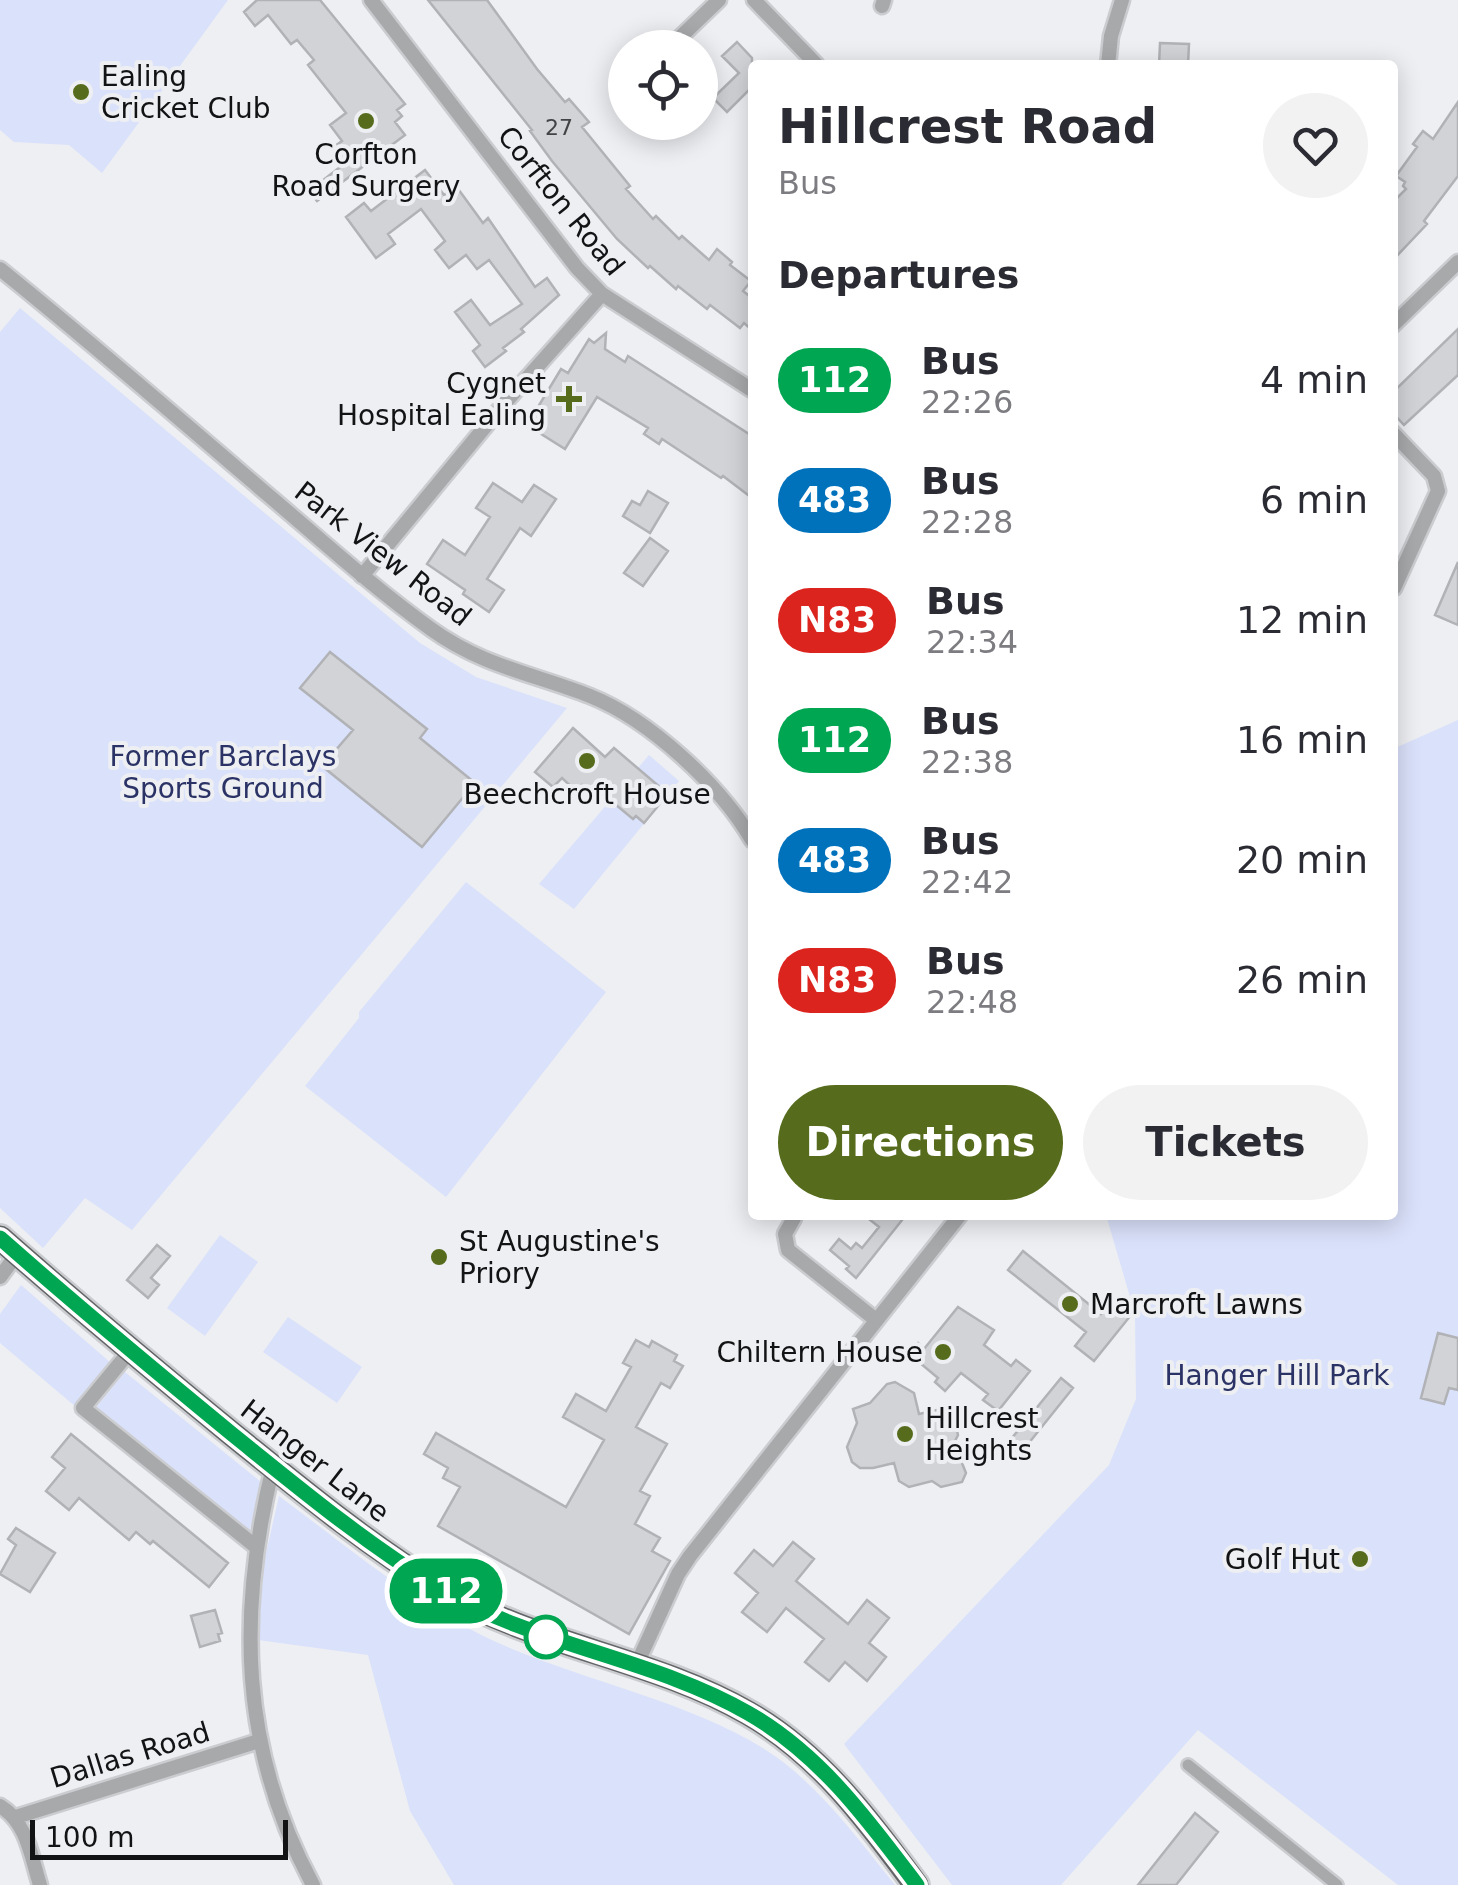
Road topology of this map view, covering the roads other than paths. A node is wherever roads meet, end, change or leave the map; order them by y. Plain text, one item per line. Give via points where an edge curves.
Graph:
1 (371, 0) edge
2 (719, 0) edge
3 (754, 0) edge
4 (1122, 0) edge
5 (688, 30) edge
6 (812, 60) edge
7 (1109, 60) edge
8 (1458, 262) edge
9 (0, 269) edge
10 (602, 294) junction
11 (1398, 320) edge
12 (748, 387) edge
13 (1398, 438) edge
14 (362, 576) junction
15 (1398, 579) edge
16 (748, 834) edge
17 (793, 1220) edge
18 (956, 1220) edge
19 (9, 1246) edge
20 (0, 1277) edge
21 (876, 1320) junction
22 (130, 1351) junction
23 (273, 1467) junction
24 (255, 1546) junction
25 (636, 1666) junction
26 (258, 1741) junction
27 (1188, 1765) dead end
28 (0, 1806) edge
29 (16, 1817) junction
30 (40, 1885) edge
31 (313, 1885) edge
32 (916, 1885) edge
33 (1337, 1885) edge

1 - 10 street, Corfton Road
2 - 5 street
3 - 6 street
4 - 7 street
8 - 11 street
9 - 14 street, Park View Road
10 - 12 street, Corfton Road
10 - 14 street
13 - 15 street via 1434,476 1438,490
14 - 16 street, Park View Road via 482,660 589,696 650,731 726,802
17 - 21 street via 785,1234 788,1250
18 - 21 street
19 - 20 street
19 - 22 highway, Hanger Lane
21 - 25 street via 690,1556
22 - 23 highway, Hanger Lane
22 - 24 street via 83,1408
23 - 24 street
23 - 25 highway, Hanger Lane via 442,1590 536,1633
24 - 26 street via 249,1669
25 - 32 highway, Hanger Lane via 750,1713 799,1749 834,1780
26 - 29 street, Dallas Road
26 - 31 street
27 - 33 street
28 - 29 street
29 - 30 street

